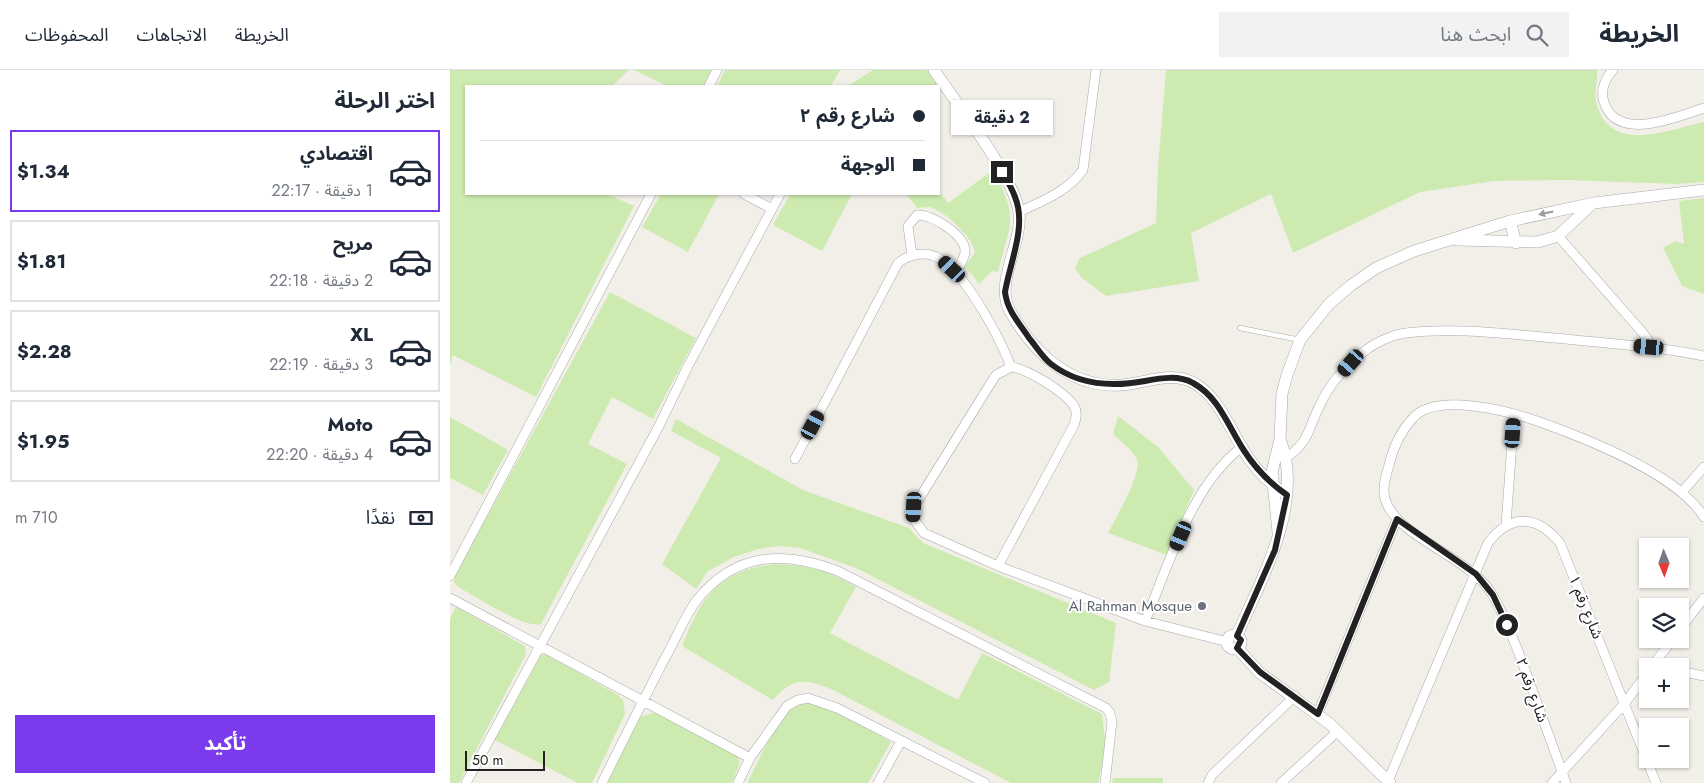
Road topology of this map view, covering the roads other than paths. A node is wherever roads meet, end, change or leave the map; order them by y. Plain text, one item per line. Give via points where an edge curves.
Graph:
1 (718, 70) edge
2 (934, 70) edge
3 (1096, 70) edge
4 (1613, 70) edge
5 (710, 85) edge
6 (1704, 108) edge
7 (1704, 190) edge
8 (650, 195) edge
9 (746, 195) edge
10 (779, 195) edge
11 (1594, 203) junction
12 (772, 209) junction
13 (1019, 212) junction
14 (1510, 221) junction
15 (1558, 236) junction
16 (1449, 240) junction
17 (1516, 243) junction
18 (912, 255) junction
19 (955, 273) junction
20 (1240, 328) dead end
21 (1300, 340) junction
22 (1649, 347) junction
23 (1704, 356) edge
24 (1011, 367) junction
25 (1514, 415) junction
26 (1280, 439) junction
27 (1242, 448) junction
28 (1286, 458) junction
29 (795, 459) dead end
30 (1704, 467) edge
31 (1272, 485) junction
32 (1682, 492) junction
33 (1287, 495) junction
34 (1704, 517) edge
35 (1397, 519) junction
36 (1506, 525) junction
37 (1278, 532) junction
38 (998, 566) junction
39 (1476, 574) junction
40 (450, 576) edge
41 (450, 598) edge
42 (1704, 598) edge
43 (1689, 617) edge
44 (1145, 622) junction
45 (1234, 642) junction
46 (540, 647) junction
47 (1666, 648) edge
48 (1658, 658) edge
49 (1689, 673) edge
50 (1704, 676) edge
51 (1639, 684) edge
52 (1295, 696) junction
53 (642, 701) junction
54 (1625, 703) junction
55 (1318, 714) junction
56 (1338, 731) junction
57 (901, 741) junction
58 (750, 758) junction
59 (1562, 773) junction
60 (1389, 782) edge
61 (466, 783) edge
62 (602, 783) edge
63 (738, 783) edge
64 (878, 783) edge
65 (985, 783) edge
66 (1105, 783) edge
67 (1208, 783) edge
68 (1281, 783) edge
69 (1552, 783) edge
70 (1566, 783) edge
71 (1656, 783) edge

1 - 5 street
2 - 13 street via 1002,172 1016,198
3 - 13 street via 1083,170 1075,181 1058,193
4 - 6 street via 1603,87 1602,99 1616,120 1639,125
7 - 11 street
8 - 40 street
9 - 12 street
10 - 12 street
11 -> 14 street
11 - 15 street
12 - 46 street
13 - 27 street via 1006,302 1010,312 1050,363 1081,379 1103,384 1172,378 1194,383 1216,403
14 - 16 street
14 - 17 street
15 - 17 street via 1538,242
15 - 22 street via 1642,332
16 - 17 street
16 - 21 street via 1376,268 1329,304
18 - 19 street via 931,255
18 - 19 street via 908,226 917,215 933,218 943,224 965,250
18 - 29 street via 898,263
19 - 24 street via 998,337
20 - 21 lane
21 - 26 street via 1282,394
22 - 23 street
22 - 28 street via 1468,331 1405,333 1388,338 1363,352 1332,384 1319,406 1306,440
24 - 38 street via 1023,370 1063,395 1073,405 1076,414 1074,425
24 - 38 street via 1002,370 986,389 914,507 913,518 924,533
25 - 32 street via 1616,455
25 - 35 street via 1456,404 1426,409 1415,416 1394,447 1384,480 1385,500
25 - 36 street
26 - 28 street
26 - 31 street via 1272,466
27 - 31 street
27 - 44 street via 1226,459 1204,490 1188,519
28 - 33 street
30 - 32 street
31 - 33 street
31 - 37 street
32 - 34 street
33 - 37 street
35 - 39 street, شارع رقم ٢
35 - 55 street
36 - 39 street via 1488,543
36 - 54 street, شارع رقم ١ via 1519,521 1536,523 1560,543
37 - 45 street via 1275,550
38 - 44 street
39 - 59 street, شارع رقم ٢ via 1493,595 1507,625
39 - 60 street
41 - 46 street
42 - 43 street
44 - 45 street
45 - 52 street via 1260,672
46 - 53 street
46 - 61 street
47 - 48 street
49 - 50 street
51 - 54 street
52 - 55 street
52 - 67 street via 1212,775
53 - 58 street
53 - 62 street
53 - 66 street via 696,601 721,576 748,563 779,557 795,558 838,571 1106,708 1112,722
54 - 59 street
54 - 71 street, شارع رقم ١
55 - 56 street
56 - 60 street
56 - 68 street
57 - 58 street via 838,708 808,698 787,706
57 - 64 street
57 - 65 street
58 - 63 street
59 - 69 street
59 - 70 street, شارع رقم ٢

